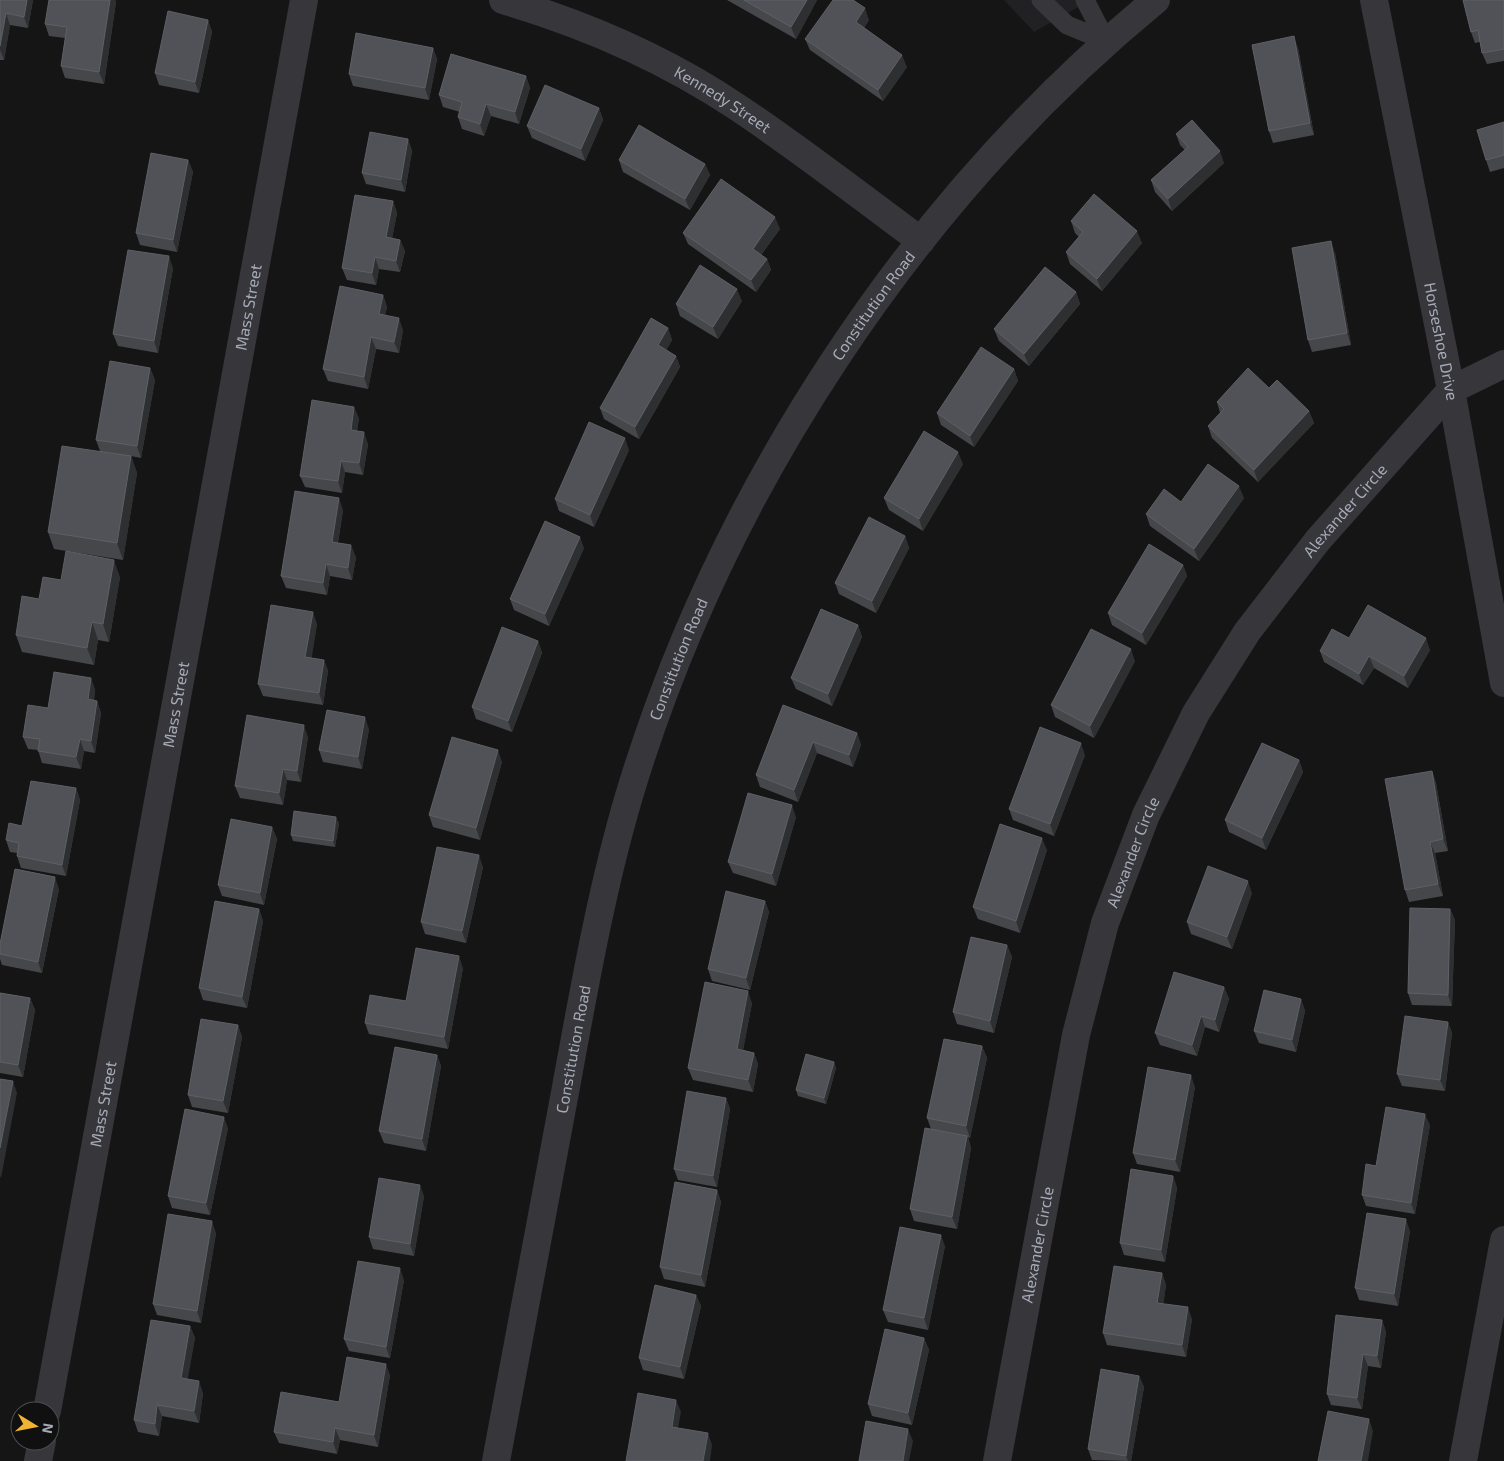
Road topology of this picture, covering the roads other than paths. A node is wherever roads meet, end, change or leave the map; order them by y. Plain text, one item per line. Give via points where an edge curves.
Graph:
1 (304, 0) edge
2 (503, 0) edge
3 (1041, 0) edge
4 (1085, 0) edge
5 (1156, 0) edge
6 (1374, 0) edge
7 (1106, 41) junction
8 (921, 241) junction
9 (1504, 364) edge
10 (1451, 390) junction
11 (1504, 683) edge
12 (1504, 1240) edge
13 (49, 1401) edge
14 (496, 1461) edge
15 (997, 1461) edge
16 (1464, 1461) edge

1 - 13 street, Mass Street
2 - 8 street, Kennedy Street via 539,11 673,69 736,107
3 - 7 lane via 1067,25
4 - 7 lane
5 - 7 street, Constitution Road
6 - 10 street, Horseshoe Drive
7 - 8 street, Constitution Road via 1002,147
8 - 14 street, Constitution Road via 850,338 793,428 748,508 703,600 662,697 629,796 600,906
9 - 10 street, Alexander Circle
10 - 11 street, Horseshoe Drive
10 - 15 street, Alexander Circle via 1318,540 1247,632 1196,713 1146,815 1105,923 1076,1035
12 - 16 street

